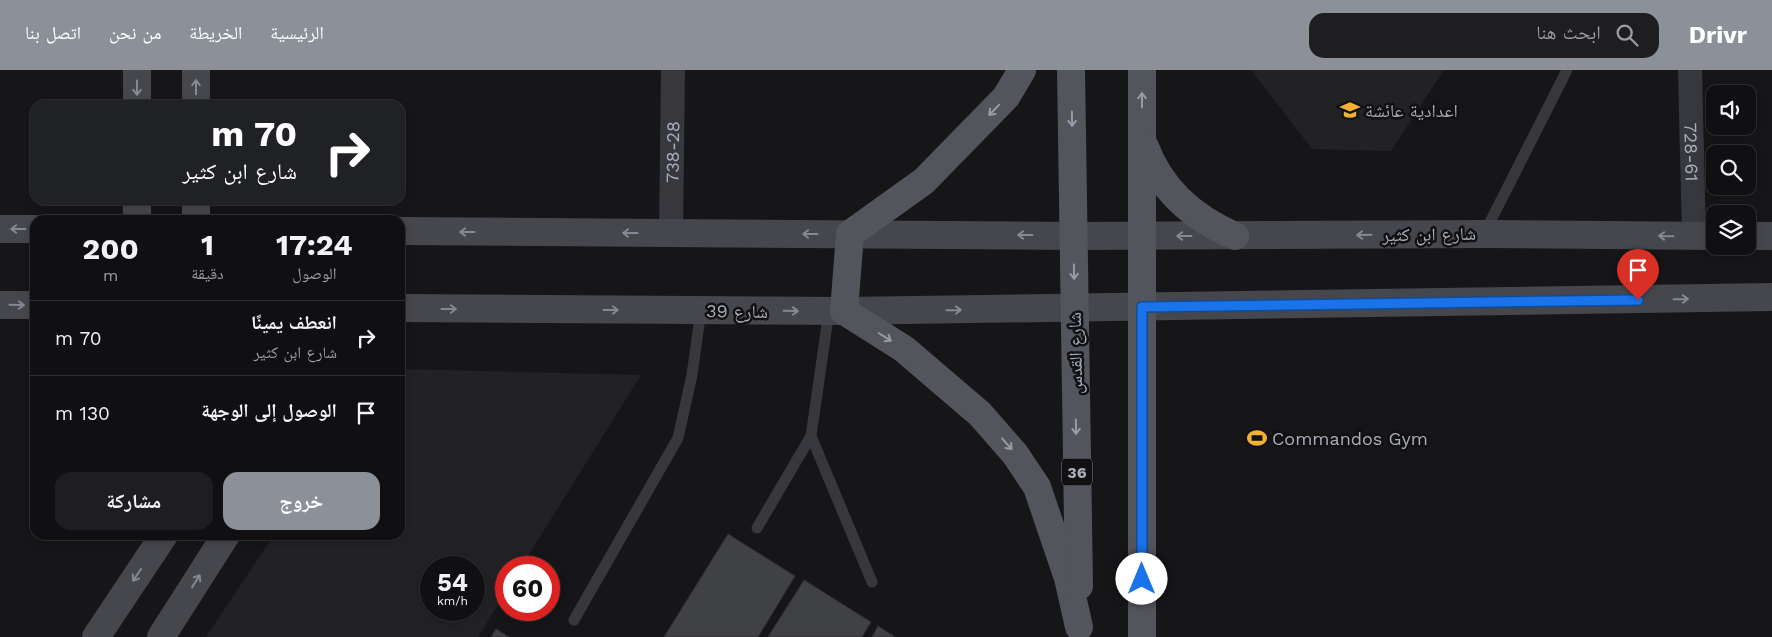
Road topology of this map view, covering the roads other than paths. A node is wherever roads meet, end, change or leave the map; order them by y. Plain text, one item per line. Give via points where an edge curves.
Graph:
1 (137, 70) edge
2 (196, 70) edge
3 (674, 70) edge
4 (1022, 70) edge
5 (1071, 70) edge
6 (1142, 70) edge
7 (1567, 70) edge
8 (1690, 70) edge
9 (137, 100) edge
10 (196, 100) edge
11 (1142, 139) junction
12 (0, 229) edge
13 (30, 229) edge
14 (405, 231) edge
15 (671, 233) junction
16 (850, 234) junction
17 (1484, 234) junction
18 (1074, 236) junction
19 (1142, 236) junction
20 (1235, 236) junction
21 (1705, 236) edge
22 (1756, 236) edge
23 (1772, 236) edge
24 (1772, 297) edge
25 (0, 304) edge
26 (30, 305) edge
27 (1142, 307) junction
28 (1075, 308) junction
29 (405, 310) edge
30 (701, 310) junction
31 (836, 312) junction
32 (811, 436) junction
33 (758, 528) dead end
34 (161, 540) edge
35 (223, 540) edge
36 (872, 582) dead end
37 (574, 620) dead end
38 (1079, 632) edge
39 (96, 637) edge
40 (161, 637) edge
41 (1142, 637) edge

1 -> 9 street
10 -> 2 street
3 - 15 street, 738-28
4 -> 16 main road via 1006,97 924,181
5 -> 18 main road, شارع القدس / 36
11 -> 6 main road
7 - 17 lane
8 - 21 street, 728-61
11 - 19 main road
11 - 20 main road via 1158,176 1184,206
13 -> 12 street
15 -> 14 street
16 -> 15 street
18 -> 16 street
16 - 31 main road
17 -> 20 street, شارع ابن كثير
21 -> 17 street, شارع ابن كثير
18 - 19 street, شارع ابن كثير
18 -> 28 main road, شارع القدس / 36
20 -> 19 street, شارع ابن كثير
19 - 27 main road
22 - 23 street
27 -> 24 street
25 -> 26 street
27 - 28 street, شارع 39
27 - 41 main road
31 -> 28 street, شارع 39
28 -> 38 main road, شارع القدس / 36
29 -> 30 street, شارع 39
30 -> 31 street, شارع 39
30 - 37 lane via 692,375 678,438
31 - 32 lane
31 -> 38 main road via 904,349 980,414 1015,454 1037,487 1068,578
32 - 33 lane
32 - 36 lane
34 -> 39 street
40 -> 35 street

